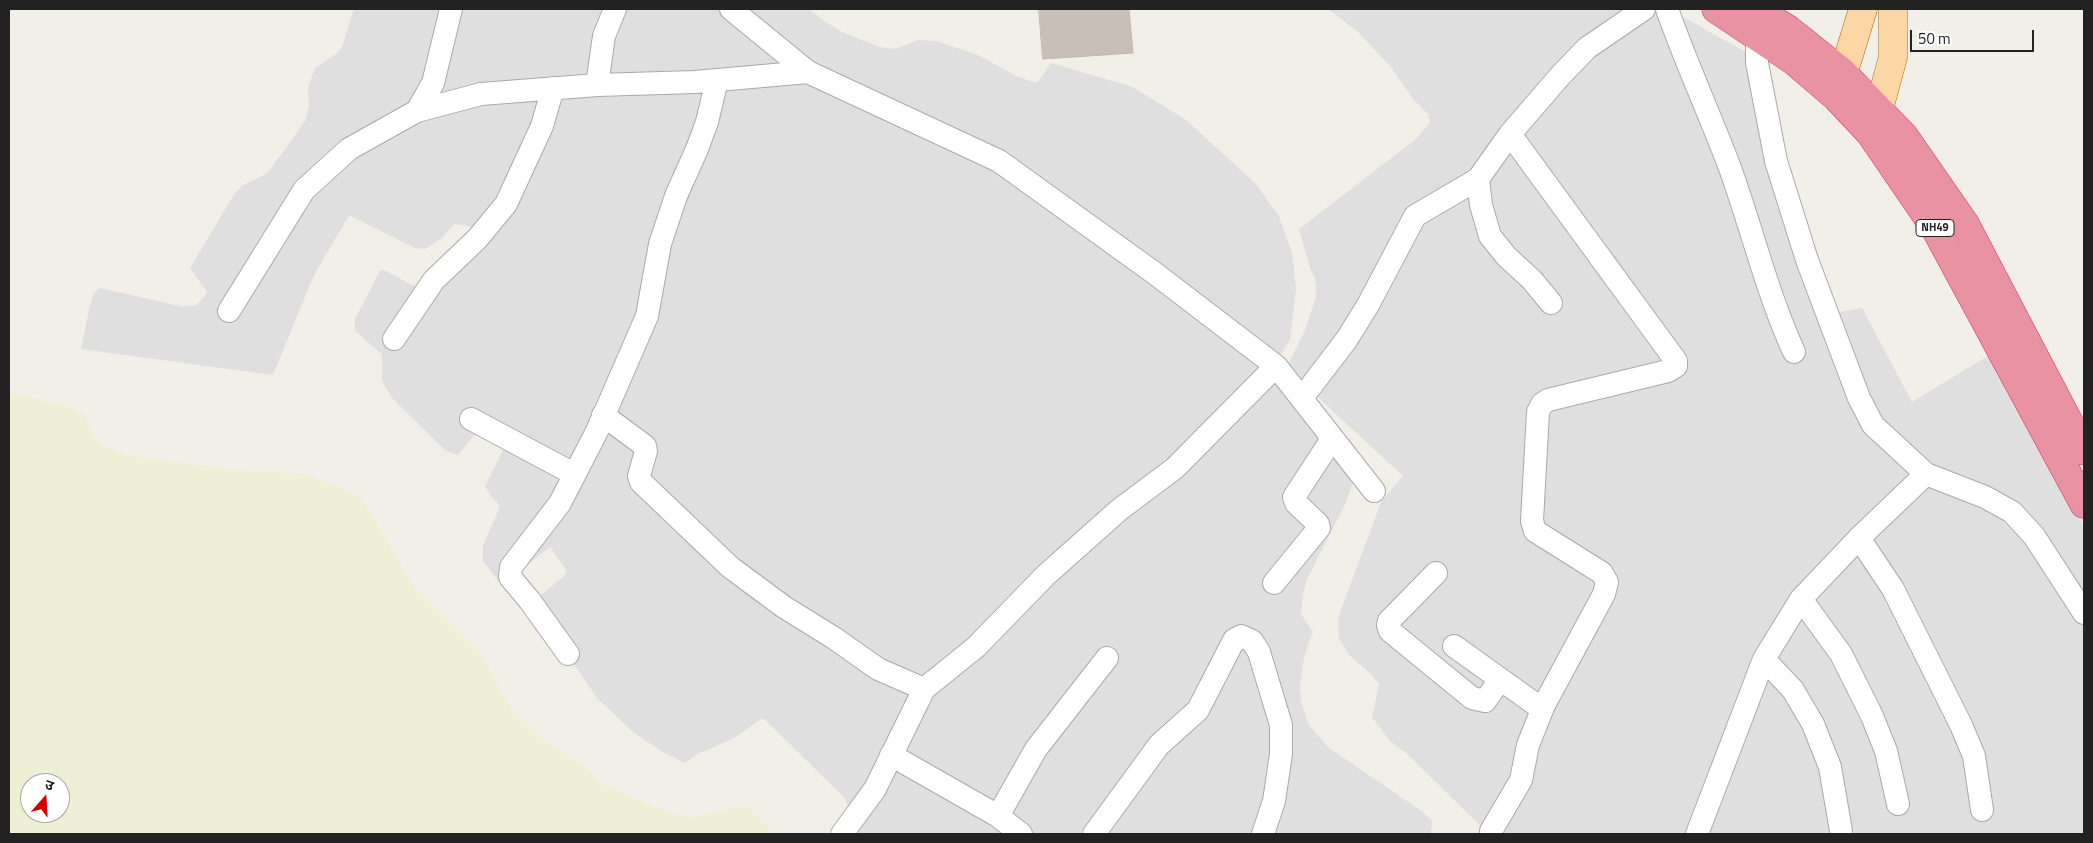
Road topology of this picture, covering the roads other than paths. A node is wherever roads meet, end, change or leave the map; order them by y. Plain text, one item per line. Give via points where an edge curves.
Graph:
1 (451, 9) edge
2 (615, 9) edge
3 (730, 9) edge
4 (1644, 9) edge
5 (1667, 9) edge
6 (1716, 9) edge
7 (1756, 9) edge
8 (1863, 9) edge
9 (1893, 9) edge
10 (1757, 36) junction
11 (808, 72) junction
12 (717, 80) junction
13 (1839, 84) junction
14 (597, 85) junction
15 (553, 88) junction
16 (417, 111) junction
17 (1875, 121) junction
18 (1510, 134) junction
19 (1478, 179) junction
20 (1551, 303) dead end
21 (229, 311) dead end
22 (394, 339) dead end
23 (1794, 352) dead end
24 (1276, 366) junction
25 (1302, 398) junction
26 (604, 415) junction
27 (471, 419) dead end
28 (1332, 439) junction
29 (2084, 452) edge
30 (574, 474) junction
31 (1926, 474) junction
32 (1374, 491) dead end
33 (2084, 504) edge
34 (1859, 538) junction
35 (1436, 573) dead end
36 (1274, 583) dead end
37 (1801, 599) junction
38 (2084, 613) edge
39 (1454, 646) dead end
40 (568, 654) dead end
41 (1107, 658) dead end
42 (1764, 659) junction
43 (1500, 680) junction
44 (924, 689) junction
45 (1542, 709) junction
46 (891, 755) junction
47 (1898, 804) dead end
48 (1982, 810) dead end
49 (998, 816) junction
50 (1491, 831) dead end
51 (1842, 831) dead end
52 (842, 834) edge
53 (1021, 834) edge
54 (1094, 834) edge
55 (1262, 834) edge
56 (1696, 834) edge

1 - 16 street via 433,83
2 - 14 street via 604,36
3 - 11 street
4 - 18 street via 1587,48
5 - 23 street via 1730,168 1778,318
6 - 10 highway, NH49
7 - 13 highway, NH49 via 1788,29
8 - 13 main road
9 - 17 main road via 1893,57
10 - 13 highway, NH49 via 1794,61
10 - 31 street via 1757,63 1776,161 1807,260 1859,398 1873,424
11 - 12 street
11 - 24 street via 999,161
12 - 14 street
12 - 26 street via 707,122 660,244 647,316
13 - 17 highway, NH49
14 - 15 street
15 - 16 street via 481,94
15 - 22 street via 542,126 506,204 477,239 434,280
16 - 21 street via 349,149 304,190
17 - 29 highway, NH49 via 1904,136 1965,224
17 - 33 highway, NH49
18 - 19 street
18 - 45 street via 1676,360 1676,366 1668,372 1548,400 1538,412 1532,521 1535,531 1602,573 1607,582 1604,594
19 - 20 street via 1490,236
19 - 25 street via 1414,216 1368,305 1347,339
24 - 25 street
24 - 44 street via 1175,468 1119,510 1046,575 976,647
25 - 28 street
26 - 30 street
26 - 44 street via 646,446 639,476 641,482 730,567 878,669
27 - 30 street
28 - 32 street
28 - 36 street via 1294,497 1319,528
30 - 40 street via 550,518 519,554 511,567 510,577
31 - 34 street
31 - 38 street via 1985,497 2012,512 2034,536
34 - 37 street
34 - 48 street via 1893,589 1961,725 1974,756
35 - 43 street via 1389,621 1390,631 1472,698 1486,701
37 - 42 street
37 - 47 street via 1841,654 1872,716 1886,751
39 - 43 street
41 - 49 street via 1036,749
42 - 51 street via 1793,690 1813,724 1830,767
42 - 56 street
43 - 45 street
44 - 46 street
45 - 50 street via 1528,745 1521,780
46 - 49 street
46 - 52 street via 874,789
49 - 53 street
54 - 55 street via 1159,745 1198,710 1234,640 1242,636 1252,640 1259,652 1281,725 1281,754 1274,801

